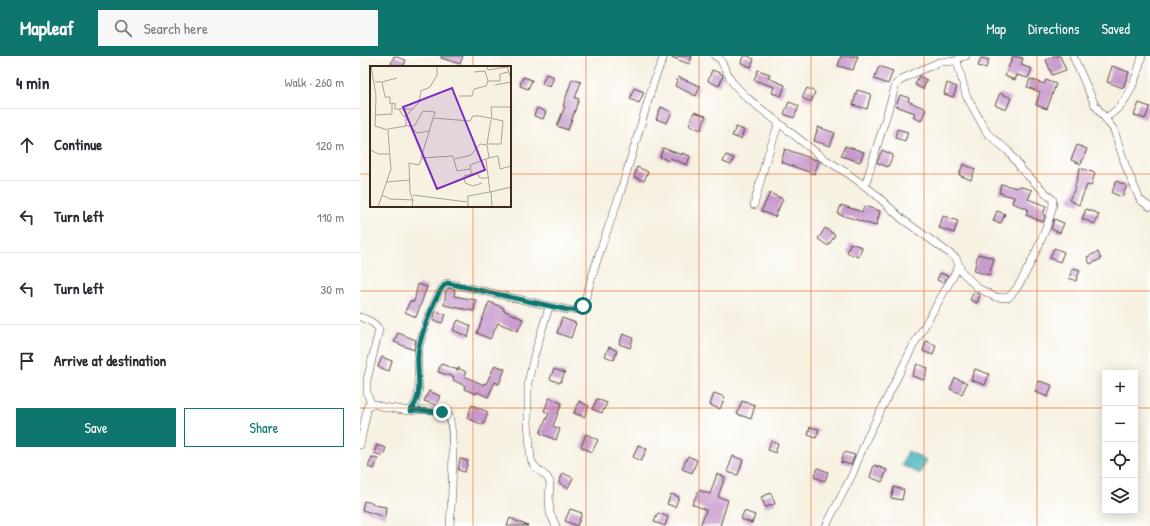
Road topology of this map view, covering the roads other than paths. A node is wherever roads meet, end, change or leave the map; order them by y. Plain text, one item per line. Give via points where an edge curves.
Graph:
1 (664, 56) edge
2 (715, 56) edge
3 (966, 56) edge
4 (1073, 56) edge
5 (1142, 56) edge
6 (957, 61) junction
7 (1105, 118) junction
8 (779, 123) junction
9 (866, 186) junction
10 (754, 205) dead end
11 (1150, 207) edge
12 (959, 266) junction
13 (549, 307) junction
14 (360, 317) edge
15 (370, 404) junction
16 (410, 411) junction
17 (360, 445) edge
18 (450, 526) edge
19 (556, 526) edge
20 (826, 526) edge

1 - 13 street via 583,306 578,310
2 - 8 street via 720,59 732,82 746,97
3 - 6 street via 960,57
4 - 7 street via 1095,105
5 - 7 street via 1132,88 1114,113
6 - 9 street via 932,64 896,84
6 - 12 street via 966,95 987,133 1008,151 1023,172 1053,200 1053,207 1040,241 1016,289 1008,298 995,297 978,288
7 - 11 street via 1114,130 1140,200
8 - 9 street via 823,158
8 - 10 street
9 - 12 street via 902,219 956,258
12 - 20 street via 913,346
13 - 16 street via 447,283 434,305 420,341 417,355 418,395 416,405
13 - 19 street via 528,383 528,422 531,460 550,482 550,513
14 - 15 street via 370,321 379,330 367,380
15 - 16 street
15 - 17 street
16 - 18 street via 442,412 447,413 451,419 453,432

